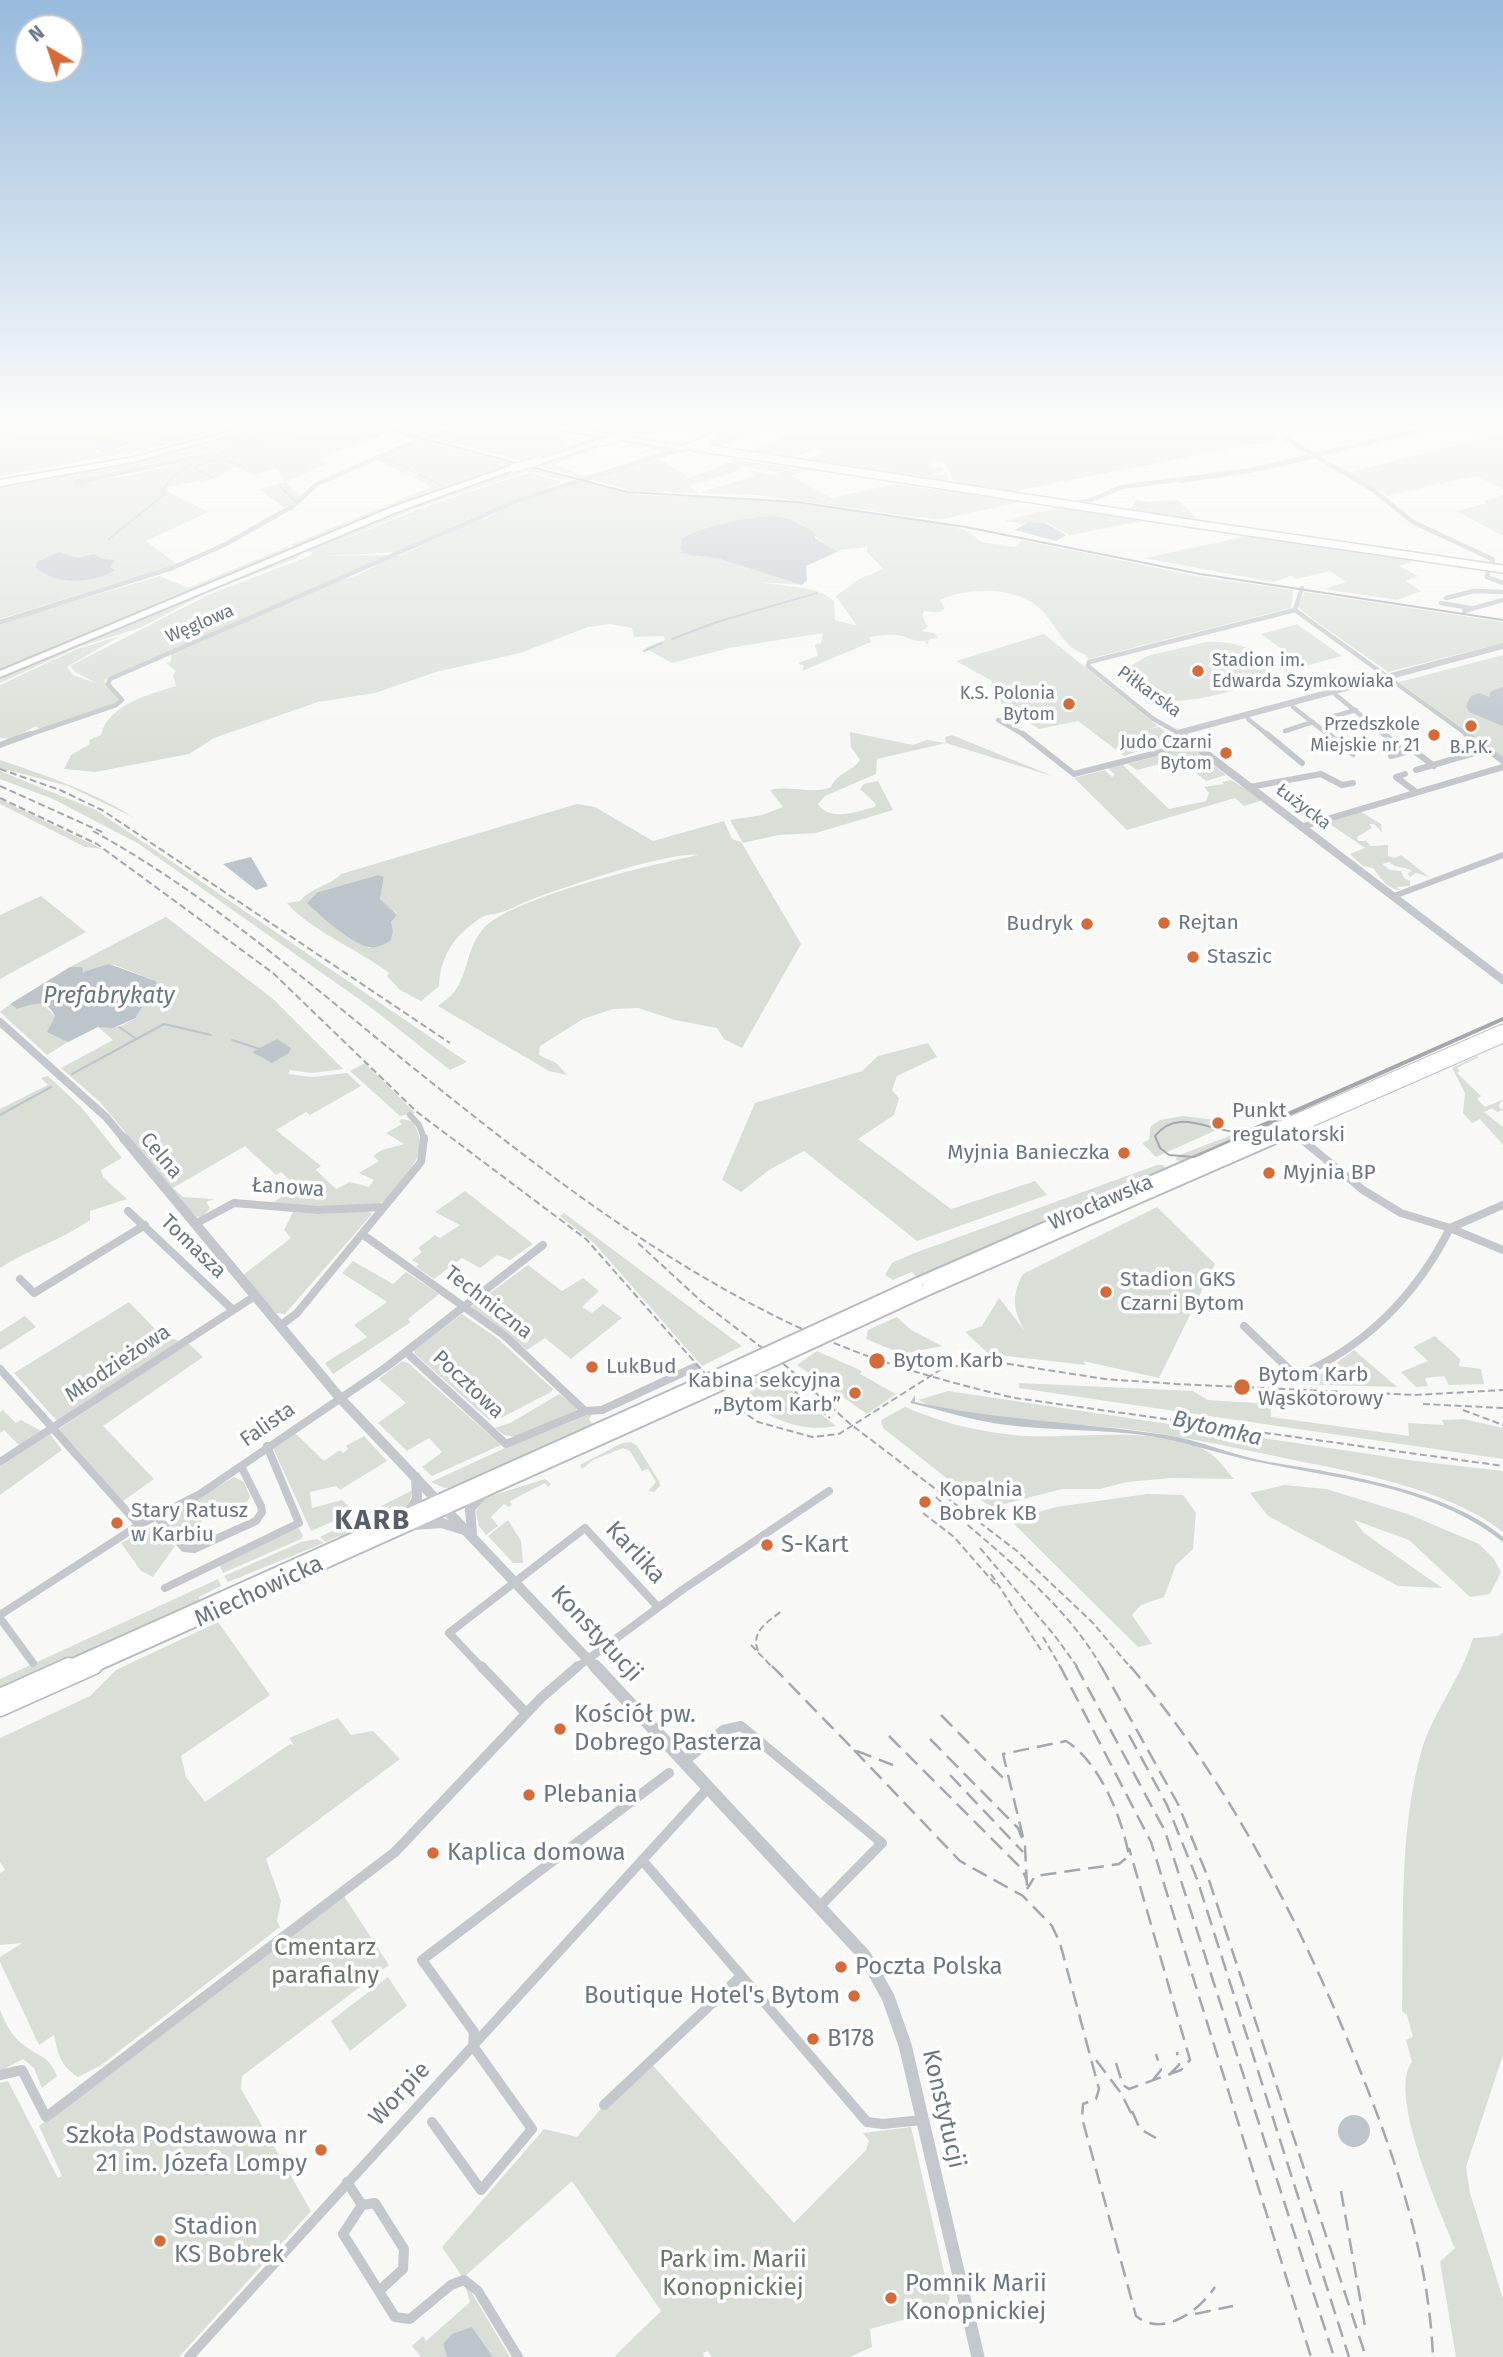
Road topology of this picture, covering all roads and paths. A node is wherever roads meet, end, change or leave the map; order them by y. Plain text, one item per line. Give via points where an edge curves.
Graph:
1 (238, 537) edge
2 (329, 537) edge
3 (434, 537) edge
4 (1285, 537) edge
5 (1445, 537) edge
6 (1492, 567) junction
7 (1503, 569) edge
8 (1503, 583) edge
9 (1302, 588) dead end
10 (1503, 592) edge
11 (1503, 600) edge
12 (1471, 608) junction
13 (1295, 610) junction
14 (1464, 611) dead end
15 (0, 622) edge
16 (1503, 649) edge
17 (0, 674) edge
18 (1390, 678) junction
19 (1340, 695) junction
20 (1353, 698) dead end
21 (1293, 706) junction
22 (1309, 710) dead end
23 (1356, 710) junction
24 (1301, 712) junction
25 (1257, 714) junction
26 (1328, 718) dead end
27 (1248, 719) junction
28 (998, 720) dead end
29 (1313, 722) junction
30 (1264, 723) dead end
31 (1256, 725) junction
32 (1285, 731) dead end
33 (1178, 733) junction
34 (1192, 744) junction
35 (0, 745) edge
36 (1398, 746) dead end
37 (1488, 749) junction
38 (1353, 754) dead end
39 (1391, 756) dead end
40 (1503, 761) edge
41 (1302, 763) dead end
42 (1434, 766) junction
43 (1503, 766) edge
44 (1416, 770) dead end
45 (1405, 774) dead end
46 (1353, 783) dead end
47 (1250, 786) junction
48 (1416, 792) junction
49 (1304, 826) junction
50 (1503, 855) edge
51 (1394, 896) junction
52 (1503, 980) edge
53 (0, 1022) edge
54 (1503, 1029) edge
55 (1503, 1038) edge
56 (410, 1115) dead end
57 (1288, 1127) junction
58 (1503, 1205) edge
59 (384, 1207) junction
60 (128, 1211) dead end
61 (195, 1224) junction
62 (145, 1225) junction
63 (1450, 1228) junction
64 (362, 1234) junction
65 (543, 1245) dead end
66 (1503, 1250) edge
67 (20, 1279) dead end
68 (255, 1296) junction
69 (465, 1307) junction
70 (233, 1310) junction
71 (280, 1326) junction
72 (1244, 1326) dead end
73 (406, 1352) junction
74 (695, 1367) dead end
75 (0, 1369) edge
76 (4, 1381) edge
77 (706, 1386) joint
78 (340, 1398) junction
79 (585, 1411) junction
80 (615, 1428) junction
81 (52, 1429) junction
82 (267, 1446) junction
83 (0, 1462) edge
84 (241, 1466) junction
85 (416, 1477) junction
86 (491, 1489) junction
87 (829, 1491) dead end
88 (444, 1504) junction
89 (158, 1518) junction
90 (409, 1520) junction
91 (139, 1525) junction
92 (472, 1535) junction
93 (516, 1581) junction
94 (165, 1588) dead end
95 (658, 1607) junction
96 (0, 1616) edge
97 (588, 1658) junction
98 (33, 1663) dead end
99 (0, 1697) edge
100 (0, 1709) edge
101 (526, 1713) junction
102 (685, 1761) junction
103 (668, 1773) dead end
104 (710, 1787) junction
105 (642, 1860) junction
106 (821, 1905) junction
107 (741, 1976) junction
108 (472, 2046) junction
109 (0, 2076) edge
110 (604, 2105) dead end
111 (922, 2120) junction
112 (432, 2122) dead end
113 (347, 2182) junction
114 (362, 2205) junction
115 (379, 2291) junction
116 (189, 2357) edge
117 (518, 2357) edge
118 (978, 2357) edge

1 - 15 street via 172,568
2 - 17 main road, bridge
3 - 35 street, Węglowa via 110,679 108,684 122,700 116,705
4 - 6 main road
5 - 6 street via 1492,559
6 - 7 main road
6 - 8 street via 1487,578
9 - 13 street
10 - 12 street via 1474,591 1443,600
11 - 12 street
12 - 14 street
13 - 18 street
13 - 33 street, Piłkarska via 1089,662 1088,666 1152,718
16 - 18 street
18 - 19 street
18 - 37 street
19 - 20 street
19 - 21 street
19 - 23 street
19 - 25 street
21 - 24 street
21 - 25 street
22 - 24 street
23 - 26 street
23 - 36 street
24 - 29 street
25 - 27 street
25 - 33 street
27 - 31 street
27 - 34 street via 1196,733
28 - 34 street, Piłkarska via 1031,739 1074,774
29 - 32 street
29 - 38 street
30 - 31 street
31 - 41 street
33 - 34 street, Piłkarska
34 - 47 street, Łużycka
37 - 40 street
37 - 42 street
39 - 42 street via 1413,750
42 - 44 street
43 - 48 street
45 - 48 street via 1396,777
46 - 47 street via 1342,785 1321,774
47 - 49 street, Łużycka
48 - 49 street
49 - 51 street, Łużycka
50 - 51 street
51 - 52 street, Łużycka
53 - 61 street, Celna via 93,1103
54 - 57 main road, Wrocławska
55 - 57 main road, Wrocławska
56 - 59 street via 423,1130 425,1152 416,1170
57 - 63 street via 1376,1199 1401,1213
57 - 77 main road, Wrocławska, bridge
58 - 63 street
59 - 61 street, Łanowa via 318,1210 234,1203
59 - 64 street
60 - 62 street, Tomasza
61 - 68 street, Celna
62 - 67 street via 34,1293
62 - 70 street, Tomasza
63 - 66 street
63 - 72 street via 1411,1290 1362,1337 1320,1368 1296,1376
64 - 69 street, Techniczna
64 - 71 street via 297,1313
65 - 69 street, Falista
68 - 70 street, Młodzieżowa
68 - 71 street, Celna
69 - 73 street, Falista
69 - 79 street, Techniczna via 505,1336
70 - 81 street, Młodzieżowa
71 - 78 street, Konstytucji
73 - 78 street, Falista
73 - 79 street, Pocztowa via 506,1444
74 - 79 street via 602,1410
75 - 76 street
76 - 81 street
77 - 80 main road, Miechowicka
78 - 82 street, Falista
78 - 85 street, Konstytucji
80 - 86 main road, Miechowicka
80 - 88 main road, Miechowicka
81 - 83 street, Młodzieżowa
81 - 91 street
82 - 84 street, Falista
82 - 94 street via 299,1524
84 - 89 street, Falista
84 - 89 street via 261,1506 256,1521 194,1549 184,1548
85 - 88 street, Konstytucji
85 - 90 street via 417,1499
86 - 88 main road, Miechowicka
86 - 92 street via 470,1509
87 - 95 street
88 - 90 main road, Miechowicka
88 - 92 street, Konstytucji
89 - 91 street, Falista
90 - 92 street via 442,1522
90 - 99 main road, Miechowicka
90 - 100 main road, Miechowicka
91 - 96 street, Falista
92 - 93 street, Konstytucji
93 - 95 street, Karlika via 585,1528
93 - 97 street, Konstytucji
93 - 101 street, Karlika via 449,1633
95 - 97 street
96 - 98 street
97 - 101 street
97 - 102 street, Konstytucji
101 - 109 street via 395,1852 46,2117 22,2070
102 - 104 street, Konstytucji
102 - 106 street via 723,1730 741,1726 882,1843
103 - 108 street via 422,1960 474,2032
104 - 105 street, Worpie
104 - 106 street, Konstytucji
105 - 107 street
105 - 108 street, Worpie
106 - 111 street, Konstytucji via 865,1956 888,1997 905,2045
107 - 110 street
107 - 111 street via 867,2122
108 - 112 street via 532,2129 481,2190
108 - 113 street, Worpie
111 - 118 street, Konstytucji
113 - 114 street
113 - 116 street, Worpie
114 - 115 street via 343,2234
114 - 115 street via 374,2203 404,2249 403,2269
115 - 117 street via 395,2317 410,2319 451,2285 464,2280 478,2291

